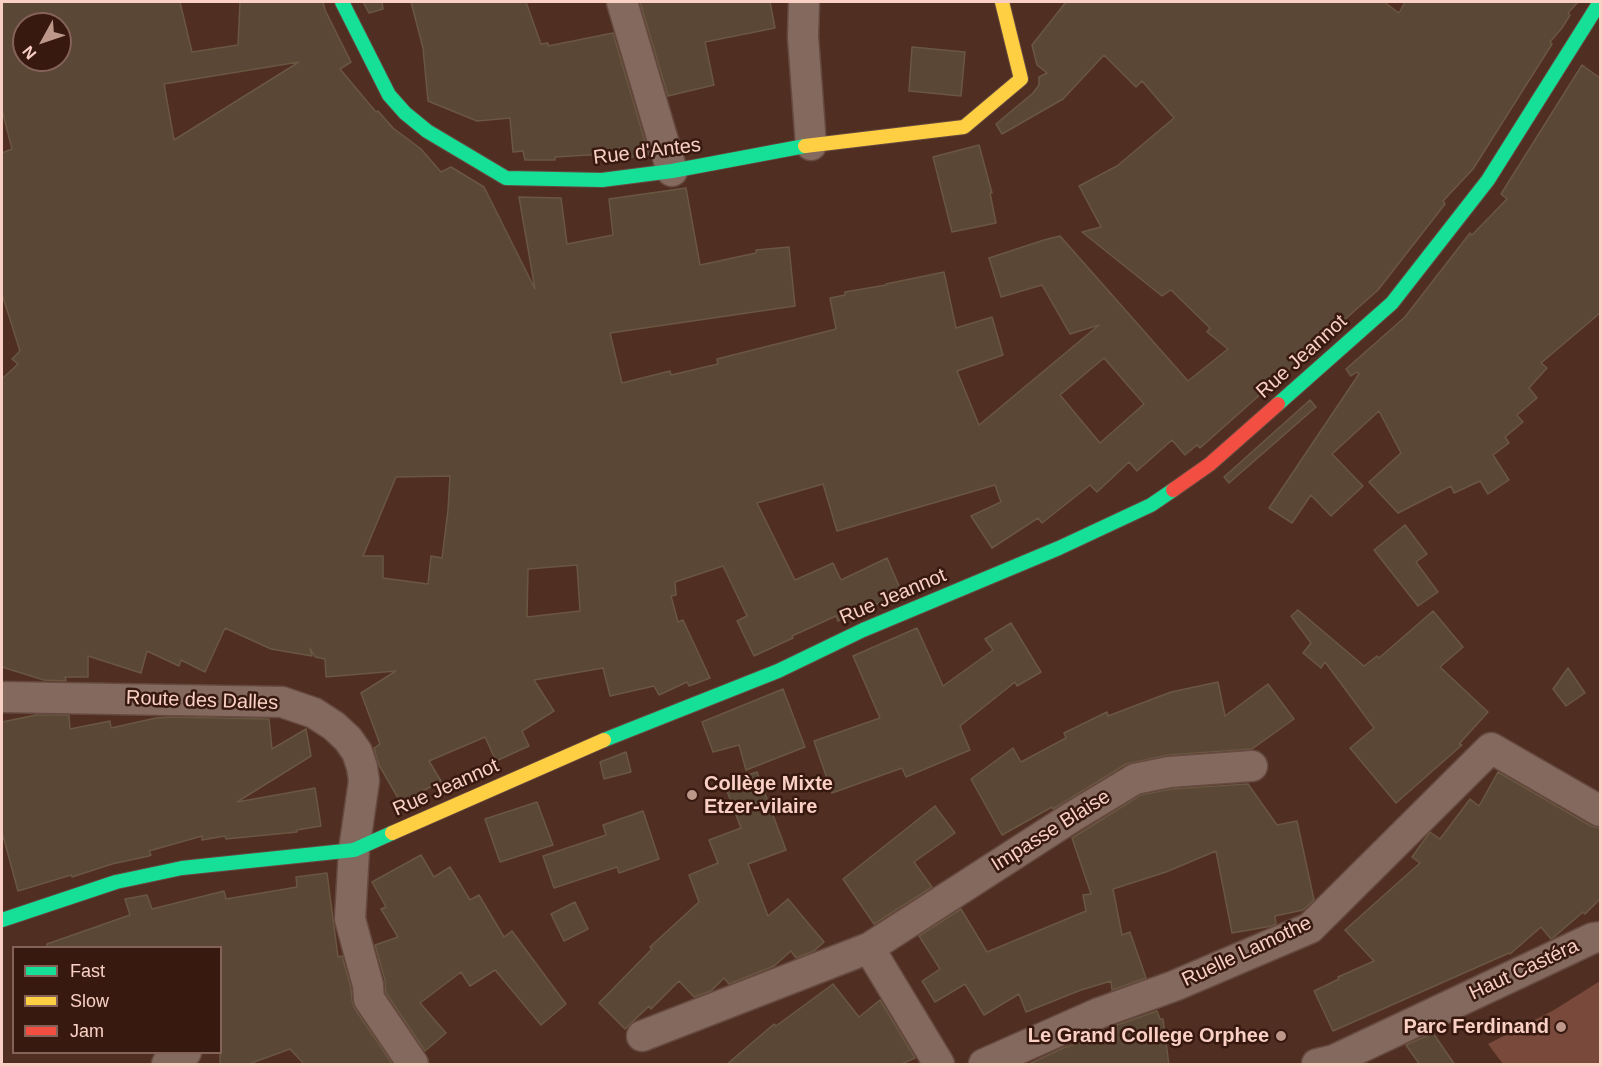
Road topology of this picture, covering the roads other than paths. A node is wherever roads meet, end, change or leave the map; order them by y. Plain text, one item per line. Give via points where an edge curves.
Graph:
1 (342, 2) edge
2 (621, 2) edge
3 (804, 2) edge
4 (1002, 2) edge
5 (1600, 2) edge
6 (811, 145) junction
7 (672, 171) junction
8 (2, 697) edge
9 (1252, 766) dead end
10 (1600, 812) edge
11 (354, 850) junction
12 (2, 920) edge
13 (1600, 937) edge
14 (869, 948) junction
15 (642, 1036) dead end
16 (184, 1054) edge
17 (167, 1065) edge
18 (413, 1065) edge
19 (939, 1065) edge
20 (984, 1065) edge
21 (1317, 1065) edge

1 - 7 street, Rue d'Antes via 389,95 405,113 427,131 506,178 602,180
2 - 7 street
3 - 6 street
4 - 6 street, Rue d'Antes via 1021,79 964,127
5 - 11 street, Rue Jeannot via 1488,180 1392,303 1210,464 1150,505 1059,548 863,630 778,672 595,744
6 - 7 street, Rue d'Antes
8 - 11 street, Route des Dalles via 282,702 314,713 348,739 362,767 364,781
9 - 14 street, Impasse Blaise via 1169,772 1135,779
10 - 20 street, Ruelle Lamothe via 1491,748 1310,928
11 - 12 street, Rue Jeannot via 182,868 116,882
11 - 18 street, Route des Dalles via 350,919 369,999
13 - 21 street, Haut Castéra
14 - 15 street, Impasse Blaise
14 - 19 street
16 - 17 street

